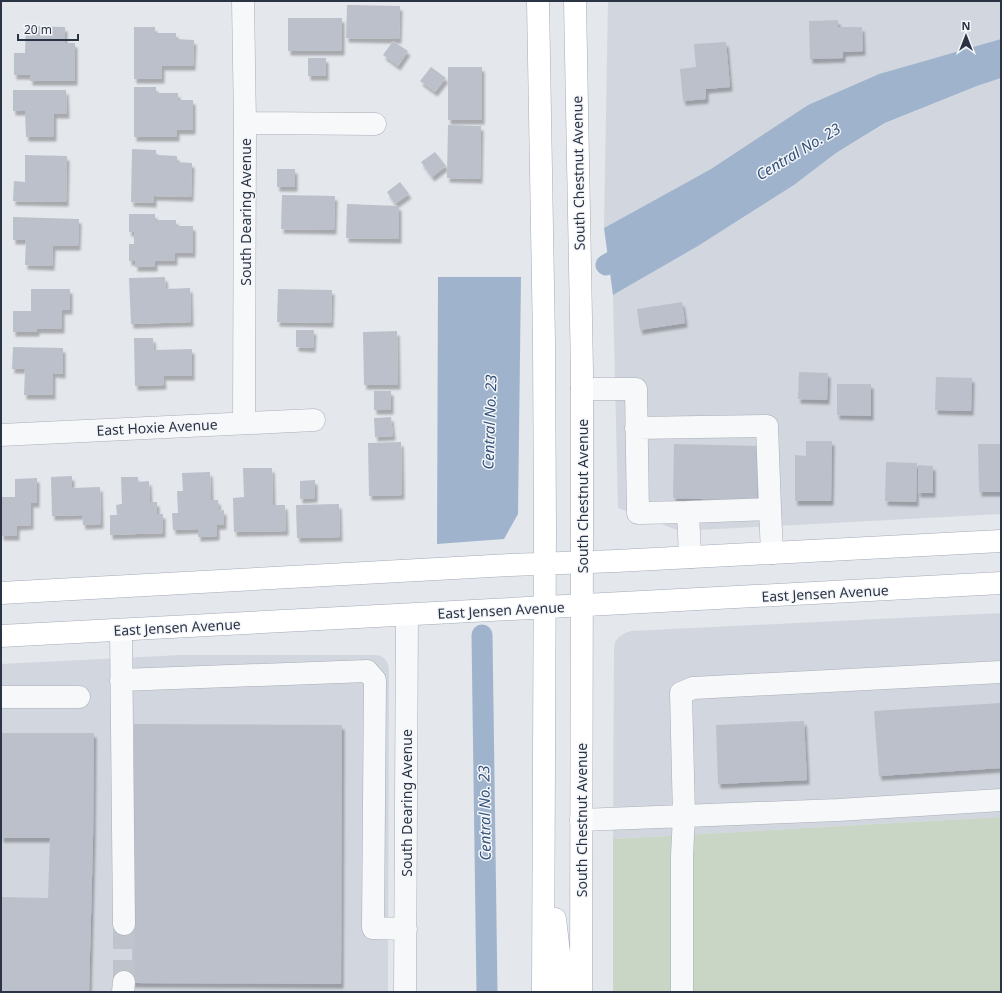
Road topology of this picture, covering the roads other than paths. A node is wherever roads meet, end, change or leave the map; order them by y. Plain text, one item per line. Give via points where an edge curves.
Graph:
1 (243, 1) edge
2 (538, 1) edge
3 (575, 1) edge
4 (245, 123) junction
5 (375, 124) dead end
6 (582, 389) junction
7 (314, 420) dead end
8 (244, 422) junction
9 (636, 428) junction
10 (1, 435) edge
11 (770, 508) junction
12 (688, 512) junction
13 (1001, 541) edge
14 (772, 553) junction
15 (690, 557) junction
16 (582, 562) junction
17 (545, 564) junction
18 (1001, 583) edge
19 (1, 593) edge
20 (582, 606) junction
21 (545, 607) junction
22 (407, 615) junction
23 (121, 630) junction
24 (1, 636) edge
25 (1001, 672) edge
26 (121, 680) junction
27 (1, 697) edge
28 (79, 697) dead end
29 (1001, 800) edge
30 (684, 816) junction
31 (581, 820) junction
32 (544, 833) junction
33 (124, 924) tunnel mouth
34 (406, 929) junction
35 (405, 992) edge
36 (543, 992) edge
37 (562, 992) edge
38 (581, 992) edge
39 (682, 992) edge

1 - 4 street, South Dearing Avenue
2 - 17 main road
3 - 6 main road, South Chestnut Avenue
4 - 5 street
4 - 8 street, South Dearing Avenue
6 - 9 street via 636,389
6 - 16 main road, South Chestnut Avenue
7 - 8 street, East Hoxie Avenue
8 - 10 street, East Hoxie Avenue
9 - 11 street via 767,426
9 - 12 street via 638,513
11 - 12 street
11 - 14 street
12 - 15 street
13 - 14 main road
14 - 15 main road
15 - 16 main road
16 - 17 main road
16 - 20 main road, South Chestnut Avenue
17 - 19 main road
17 - 21 main road
18 - 20 main road, East Jensen Avenue
20 - 21 main road, East Jensen Avenue
20 - 31 main road, South Chestnut Avenue
21 - 22 main road, East Jensen Avenue
21 - 32 main road
22 - 23 main road, East Jensen Avenue
22 - 34 street, South Dearing Avenue
23 - 24 main road, East Jensen Avenue
23 - 26 street
25 - 30 street via 693,688 681,693
26 - 33 street
26 - 34 street via 367,671 375,680 373,928
27 - 28 street
29 - 30 street
30 - 31 street
30 - 39 street
31 - 38 main road, South Chestnut Avenue
32 - 36 main road
32 - 37 main road
34 - 35 street, South Dearing Avenue

